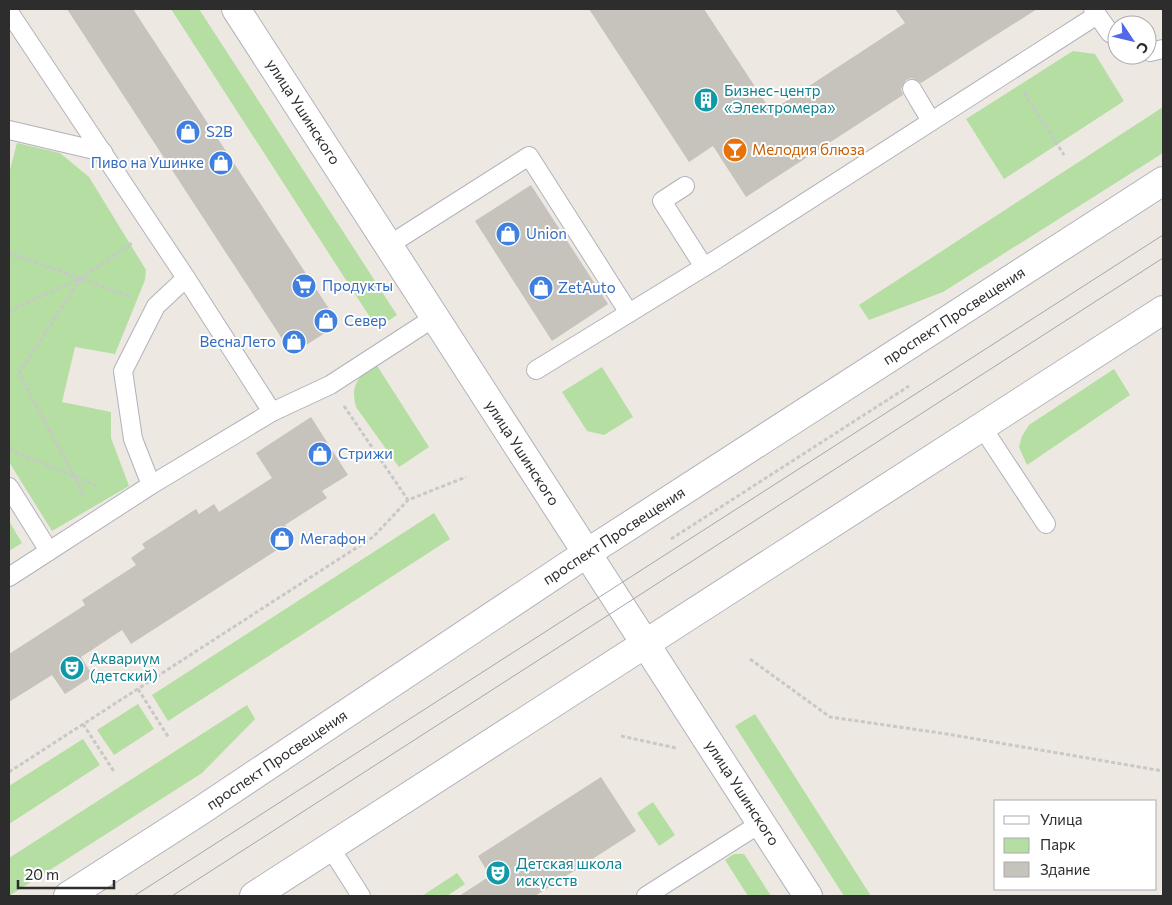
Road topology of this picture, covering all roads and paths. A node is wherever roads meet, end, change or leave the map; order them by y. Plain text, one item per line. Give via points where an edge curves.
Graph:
1 (236, 9) edge
2 (9, 12) edge
3 (1095, 12) edge
4 (1107, 29) edge
5 (1011, 70) junction
6 (912, 89) dead end
7 (931, 121) junction
8 (9, 130) edge
9 (103, 152) junction
10 (1064, 155) dead end
11 (1163, 181) edge
12 (685, 186) dead end
13 (154, 228) junction
14 (389, 246) junction
15 (9, 253) edge
16 (704, 267) junction
17 (81, 278) junction
18 (186, 278) junction
19 (156, 306) junction
20 (1163, 310) edge
21 (9, 311) edge
22 (629, 313) junction
23 (434, 317) junction
24 (536, 370) dead end
25 (330, 384) junction
26 (909, 386) dead end
27 (272, 412) junction
28 (982, 426) junction
29 (9, 449) edge
30 (73, 474) junction
31 (466, 477) dead end
32 (150, 485) junction
33 (9, 487) edge
34 (128, 500) junction
35 (408, 500) junction
36 (97, 520) junction
37 (1046, 524) dead end
38 (671, 539) dead end
39 (49, 551) junction
40 (587, 553) junction
41 (9, 577) edge
42 (645, 644) junction
43 (750, 659) dead end
44 (138, 689) junction
45 (83, 724) junction
46 (621, 736) dead end
47 (169, 738) dead end
48 (676, 748) dead end
49 (1163, 771) edge
50 (9, 772) edge
51 (115, 773) dead end
52 (761, 823) junction
53 (330, 848) junction
54 (68, 896) edge
55 (254, 896) edge
56 (360, 896) edge
57 (646, 896) edge
58 (808, 896) edge

1 - 14 main road, улица Ушинского
2 - 9 lane
3 - 4 lane
3 - 5 lane
5 - 7 lane
5 - 10 path
6 - 7 lane
7 - 16 lane
8 - 9 lane
9 - 13 lane
11 - 40 main road, проспект Просвещения
12 - 16 lane via 662,201
13 - 17 path
13 - 18 lane
14 - 22 lane via 529,156
14 - 23 main road, улица Ушинского
15 - 17 path
16 - 22 lane
17 - 19 path
17 - 21 path
17 - 30 path via 19,374
18 - 19 lane
18 - 27 lane
19 - 32 lane via 123,371 133,439
20 - 28 main road
22 - 24 lane
23 - 25 lane
23 - 40 main road, улица Ушинского
25 - 27 lane
25 - 35 path
26 - 38 path
27 - 32 lane
28 - 37 lane
28 - 42 main road
29 - 30 path
30 - 34 path
30 - 36 path
31 - 35 path
32 - 34 lane
33 - 39 lane
34 - 36 lane
35 - 44 path via 373,537
36 - 39 lane
39 - 41 lane
40 - 42 main road, улица Ушинского
40 - 54 main road, проспект Просвещения
42 - 52 main road, улица Ушинского
42 - 53 main road
43 - 49 path via 830,717 957,735
44 - 45 path
44 - 47 path
45 - 50 path
45 - 51 path
46 - 48 path
52 - 57 lane
52 - 58 main road, улица Ушинского
53 - 55 main road
53 - 56 lane

